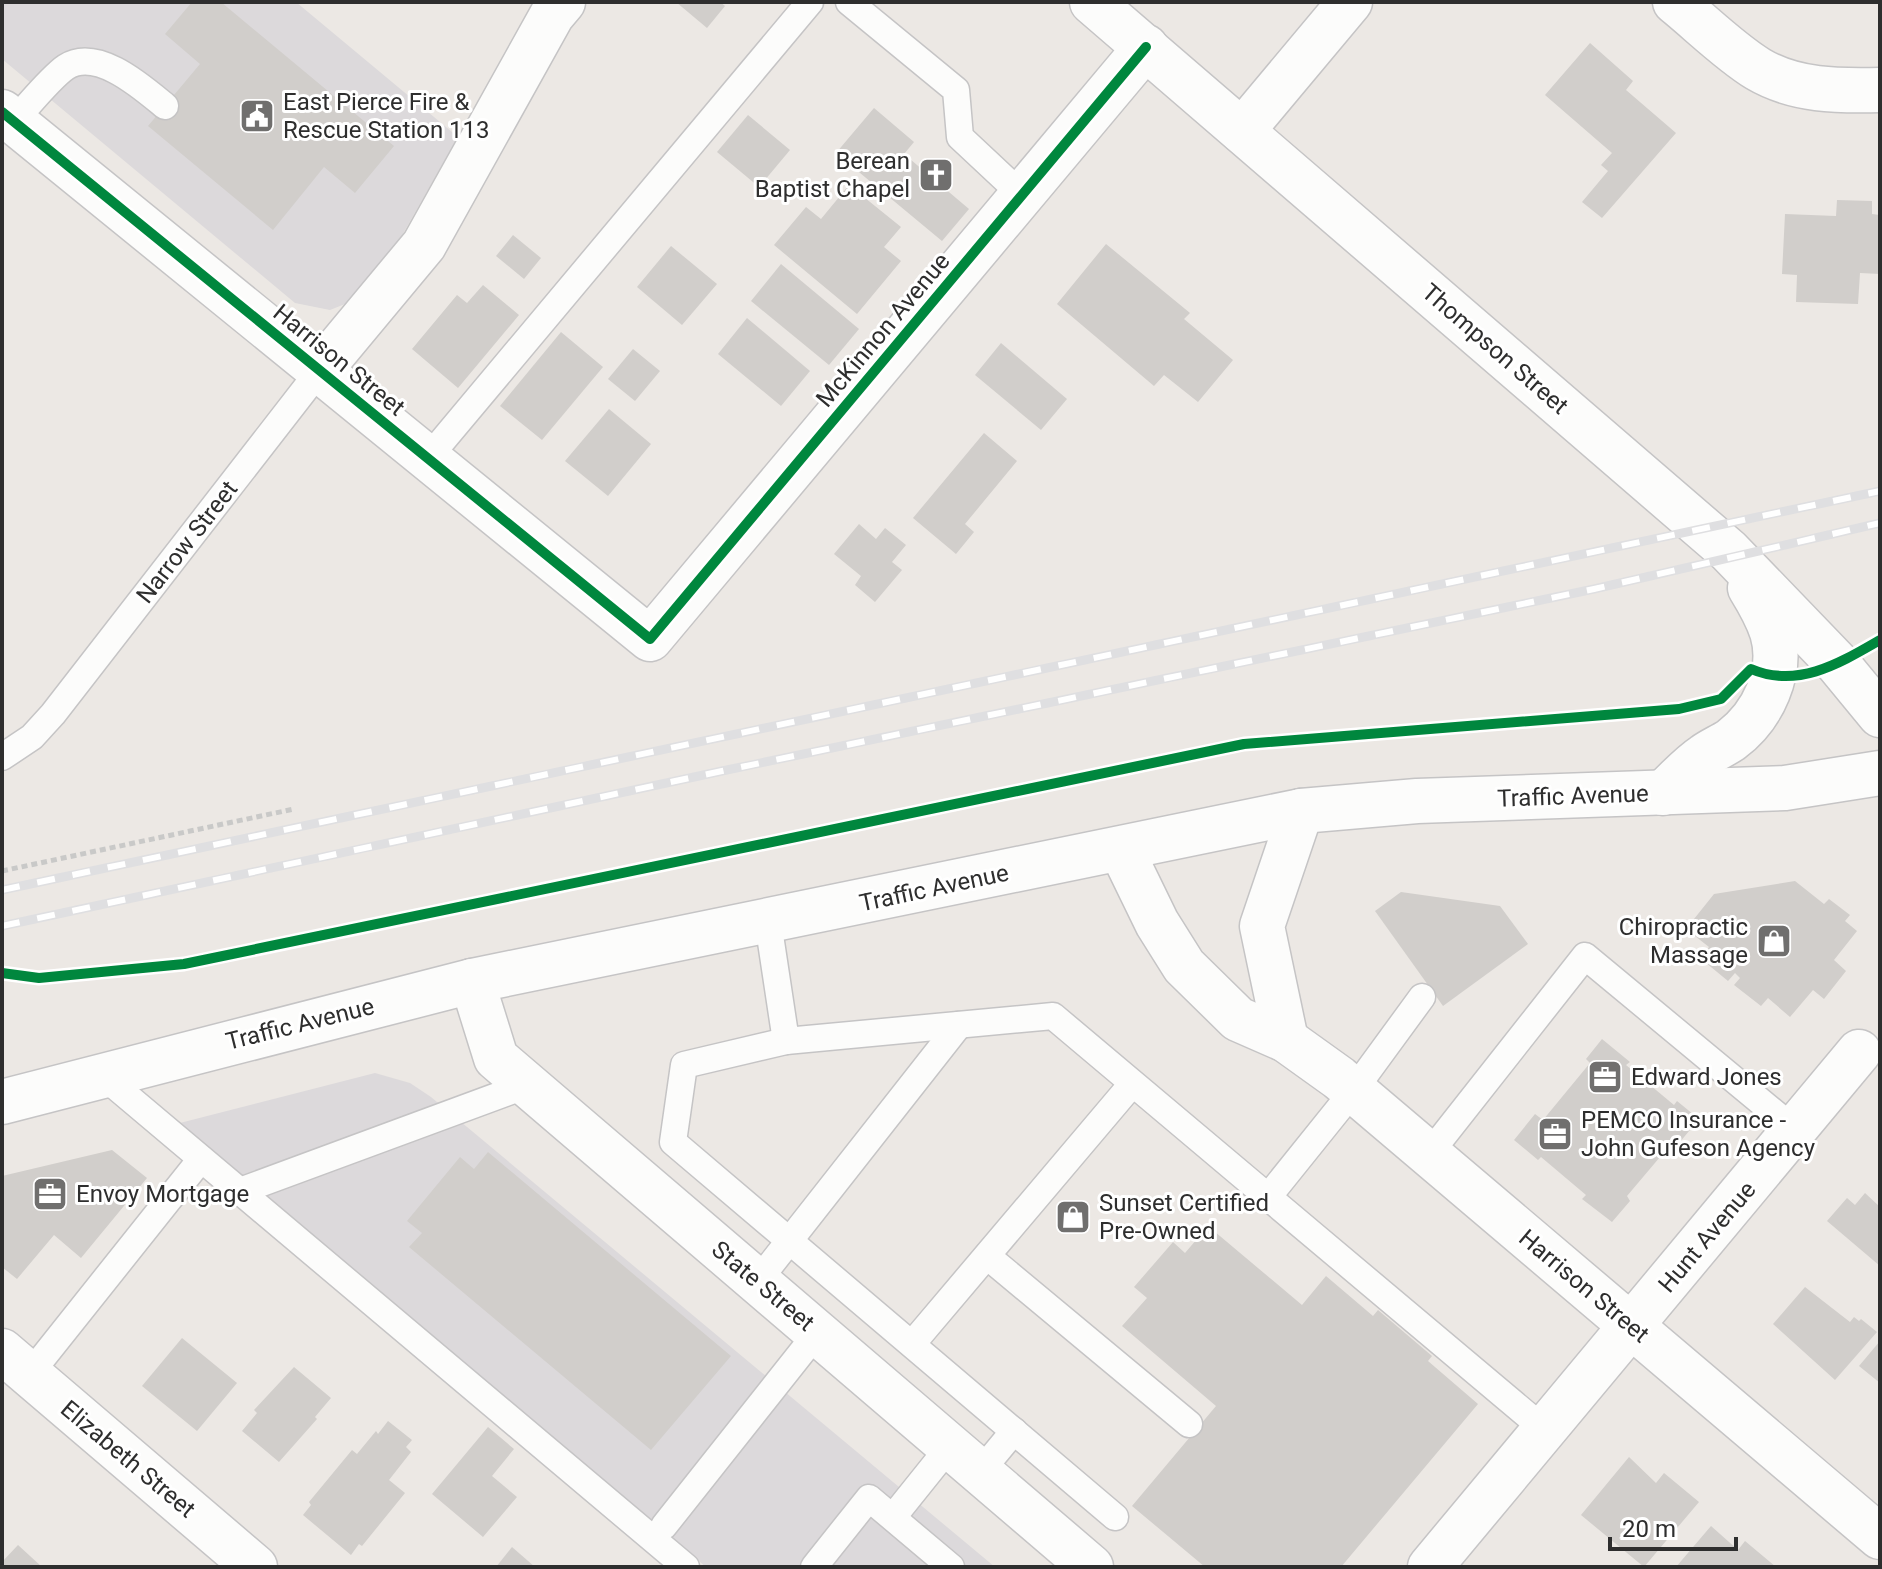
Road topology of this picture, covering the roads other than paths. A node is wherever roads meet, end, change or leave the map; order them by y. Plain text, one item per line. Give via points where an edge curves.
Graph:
1 (563, 2) edge
2 (810, 2) edge
3 (849, 2) edge
4 (1092, 2) edge
5 (1350, 2) edge
6 (1675, 2) edge
7 (1146, 47) junction
8 (1880, 90) edge
9 (165, 106) dead end
10 (8, 117) edge
11 (1242, 131) junction
12 (1022, 195) junction
13 (320, 370) junction
14 (428, 458) junction
15 (1729, 551) junction
16 (650, 639) joint
17 (1880, 715) edge
18 (2, 757) edge
19 (1880, 773) edge
20 (1663, 793) junction
21 (1301, 811) junction
22 (1121, 849) junction
23 (768, 922) junction
24 (472, 981) junction
25 (1422, 997) dead end
26 (959, 1025) junction
27 (1286, 1040) junction
28 (786, 1041) junction
29 (1859, 1052) dead end
30 (102, 1075) junction
31 (1132, 1084) junction
32 (527, 1085) junction
33 (1354, 1090) junction
34 (2, 1102) edge
35 (1795, 1130) junction
36 (1429, 1154) junction
37 (201, 1159) junction
38 (240, 1191) junction
39 (1268, 1197) junction
40 (790, 1240) junction
41 (987, 1256) junction
42 (757, 1282) junction
43 (1632, 1327) junction
44 (817, 1333) junction
45 (912, 1344) junction
46 (15, 1363) edge
47 (1189, 1424) dead end
48 (1545, 1430) junction
49 (1014, 1431) junction
50 (965, 1459) junction
51 (893, 1517) junction
52 (1115, 1517) dead end
53 (664, 1526) dead end
54 (1880, 1537) edge
55 (255, 1567) edge
56 (686, 1567) edge
57 (814, 1567) edge
58 (951, 1567) edge
59 (1091, 1567) edge
60 (1430, 1567) edge

1 - 13 street via 424,245
2 - 14 lane
3 - 12 lane via 956,90 960,137
4 - 7 street, Thompson Street
5 - 11 street
6 - 8 street via 1759,69 1796,85 1834,92
7 - 11 street, Thompson Street
7 - 12 street, McKinnon Avenue
9 - 10 lane via 110,66 93,62 67,66
10 - 13 street, Harrison Street
11 - 15 street, Thompson Street
12 - 16 street, McKinnon Avenue
13 - 14 street, Harrison Street
13 - 18 lane, Narrow Street via 53,714 32,737
14 - 16 street, Harrison Street
15 - 17 street, Thompson Street
15 - 20 street via 1772,632 1770,686 1751,721
19 - 20 street, Traffic Avenue via 1785,788
20 - 21 street, Traffic Avenue via 1417,801
21 - 22 street, Traffic Avenue
21 - 27 street via 1262,926
22 - 23 street, Traffic Avenue
22 - 27 street, Harrison Street via 1184,966 1238,1019
23 - 24 street, Traffic Avenue
23 - 28 lane
24 - 30 street, Traffic Avenue
24 - 32 street, State Street via 496,1058
25 - 33 lane
26 - 28 lane
26 - 31 lane via 1053,1016
26 - 40 lane
27 - 33 street, Harrison Street
28 - 40 lane via 684,1065 673,1142
29 - 35 street, Hunt Avenue
30 - 34 street, Traffic Avenue
30 - 37 lane
31 - 39 lane
31 - 41 lane
32 - 38 lane
32 - 42 street, State Street
33 - 36 street, Harrison Street
33 - 39 lane
35 - 36 lane via 1585,956
35 - 43 street, Hunt Avenue
36 - 43 street, Harrison Street
37 - 38 lane
37 - 46 lane
38 - 56 lane
39 - 48 lane
40 - 42 lane
40 - 45 lane
41 - 45 lane
41 - 47 lane
42 - 44 street, State Street
43 - 48 street, Hunt Avenue
43 - 54 street, Harrison Street
44 - 50 street, State Street
44 - 53 lane
45 - 49 lane
46 - 55 street, Elizabeth Street
48 - 60 street, Hunt Avenue
49 - 50 lane
49 - 52 lane
50 - 51 lane
50 - 59 street, State Street
51 - 57 lane via 869,1498
51 - 58 lane

